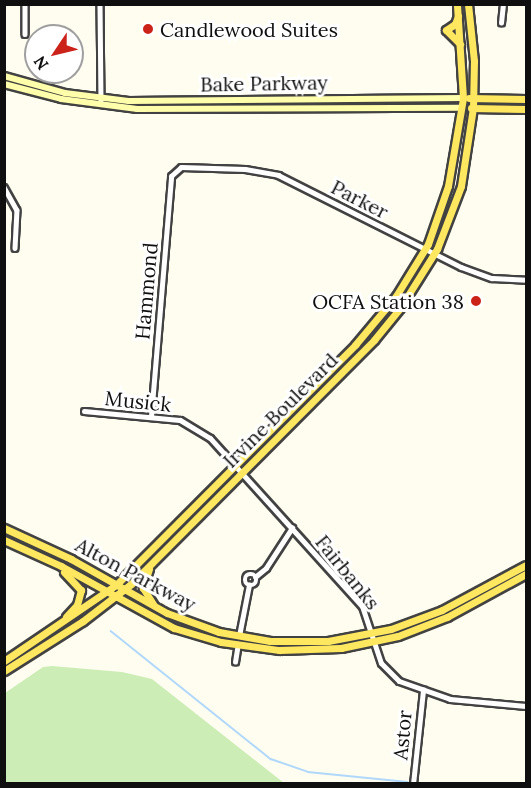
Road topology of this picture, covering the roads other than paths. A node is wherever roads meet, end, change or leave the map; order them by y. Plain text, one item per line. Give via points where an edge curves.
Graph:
1 (25, 4) edge
2 (99, 4) edge
3 (457, 4) edge
4 (468, 4) edge
5 (503, 4) edge
6 (458, 14) junction
7 (501, 23) dead end
8 (25, 24) edge
9 (461, 46) junction
10 (4, 76) edge
11 (4, 84) edge
12 (463, 98) junction
13 (473, 99) junction
14 (526, 99) edge
15 (101, 102) junction
16 (462, 108) junction
17 (473, 108) junction
18 (526, 109) edge
19 (174, 170) joint
20 (4, 187) edge
21 (15, 248) dead end
22 (425, 250) junction
23 (434, 254) junction
24 (526, 280) edge
25 (84, 411) dead end
26 (151, 416) junction
27 (235, 466) junction
28 (241, 472) junction
29 (4, 528) edge
30 (292, 528) junction
31 (4, 540) edge
32 (37, 554) junction
33 (526, 565) edge
34 (150, 567) junction
35 (526, 574) edge
36 (255, 576) junction
37 (116, 585) junction
38 (249, 585) junction
39 (124, 590) junction
40 (107, 593) junction
41 (116, 598) junction
42 (157, 608) junction
43 (52, 630) junction
44 (373, 634) junction
45 (239, 636) junction
46 (375, 642) junction
47 (238, 645) junction
48 (4, 661) edge
49 (235, 662) dead end
50 (4, 671) edge
51 (423, 690) junction
52 (526, 706) edge
53 (413, 782) edge

1 - 8 street
2 - 15 street
3 - 6 main road, Irvine Boulevard
4 - 13 main road, Irvine Boulevard
5 - 7 street
6 - 9 main road, Irvine Boulevard
6 - 9 main road via 455,24 446,30
9 - 12 main road, Irvine Boulevard
10 - 15 main road, Bake Parkway
11 - 15 main road, Bake Parkway
12 - 13 main road, Bake Parkway
12 - 15 main road, Bake Parkway
12 - 16 main road, Irvine Boulevard
13 - 14 main road, Bake Parkway
13 - 17 main road, Irvine Boulevard
15 - 16 main road, Bake Parkway
16 - 17 main road, Bake Parkway
16 - 22 main road, Irvine Boulevard via 448,186
17 - 18 main road, Bake Parkway
17 - 23 main road, Irvine Boulevard via 461,186
19 - 22 street, Parker via 244,169 278,175
19 - 26 street, Hammond
20 - 21 street via 16,210
22 - 23 street, Parker
22 - 27 main road, Irvine Boulevard via 396,296 366,333
23 - 24 street, Parker via 485,276
23 - 28 main road, Irvine Boulevard via 374,340
25 - 26 street, Musick
26 - 27 street, Musick via 190,424 210,438
27 - 28 street, Musick
27 - 37 main road, Irvine Boulevard
28 - 30 street, Fairbanks
28 - 34 main road, Irvine Boulevard
29 - 37 main road, Alton Parkway via 52,548
30 - 36 street via 266,568
30 - 44 street, Fairbanks via 362,606
31 - 32 main road, Alton Parkway
32 - 40 main road, Alton Parkway
32 - 43 main road via 73,578 81,590 77,605
33 - 44 main road, Alton Parkway via 432,615
34 - 39 main road, Irvine Boulevard
34 - 42 main road via 143,589
35 - 46 main road, Alton Parkway via 432,624
36 - 38 street via 255,585
36 - 38 street via 247,577
37 - 39 main road, Alton Parkway
37 - 40 main road, Irvine Boulevard
38 - 45 street
39 - 41 main road, Irvine Boulevard
39 - 42 main road, Alton Parkway
40 - 41 main road, Alton Parkway
40 - 43 main road, Irvine Boulevard
41 - 47 main road, Alton Parkway via 174,628
41 - 50 main road, Irvine Boulevard
42 - 45 main road, Alton Parkway
43 - 48 main road, Irvine Boulevard
44 - 45 main road, Alton Parkway via 300,642
44 - 46 street, Fairbanks
45 - 47 street
46 - 47 main road, Alton Parkway via 303,651
46 - 51 street, Fairbanks via 381,663 391,675
47 - 49 street
51 - 52 street, Fairbanks via 458,700
51 - 53 street, Astor

